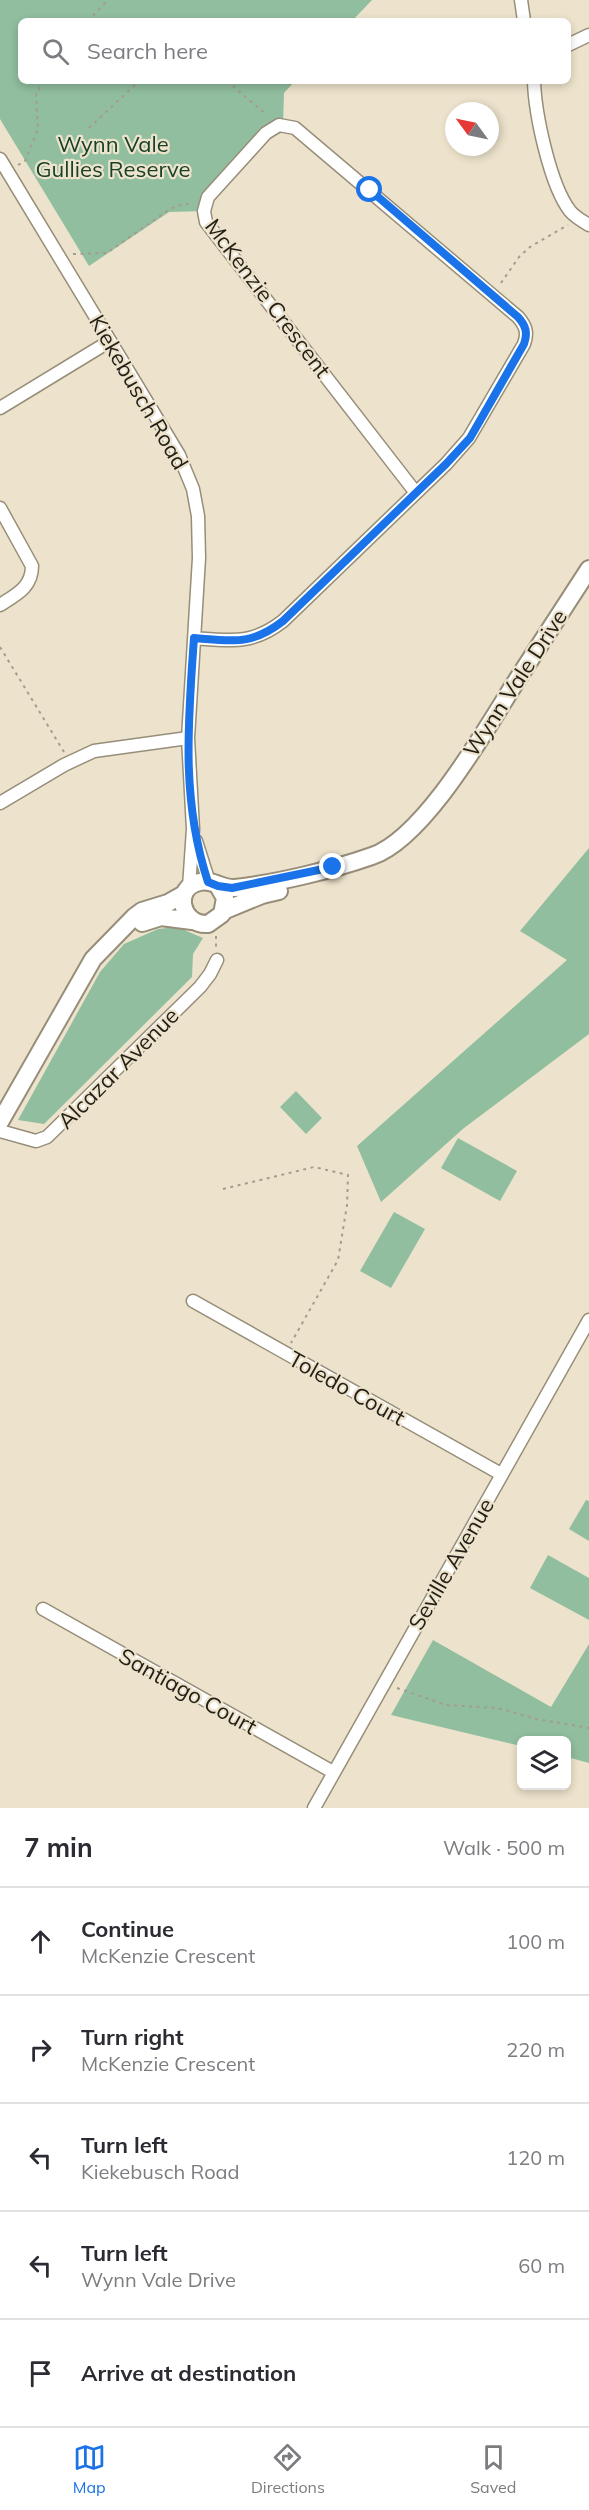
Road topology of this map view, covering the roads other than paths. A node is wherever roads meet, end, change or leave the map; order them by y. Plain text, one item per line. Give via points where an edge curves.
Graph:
1 (521, 0) edge
2 (524, 18) edge
3 (589, 35) edge
4 (571, 44) edge
5 (534, 84) edge
6 (0, 159) edge
7 (589, 225) edge
8 (110, 341) junction
9 (0, 408) edge
10 (416, 493) junction
11 (0, 508) edge
12 (589, 569) edge
13 (0, 604) edge
14 (194, 638) junction
15 (188, 738) junction
16 (441, 796) junction
17 (0, 803) edge
18 (193, 829) junction
19 (213, 884) junction
20 (187, 891) junction
21 (219, 916) junction
22 (192, 921) junction
23 (116, 934) junction
24 (217, 960) road end
25 (0, 1122) edge
26 (0, 1131) edge
27 (193, 1301) dead end
28 (589, 1320) edge
29 (501, 1474) junction
30 (43, 1610) dead end
31 (333, 1772) junction
32 (314, 1808) edge

1 - 2 street
3 - 4 street
5 - 7 street via 546,153 559,189 570,210
6 - 8 street, Kiekebusch Road
8 - 9 street
8 - 14 street, Kiekebusch Road via 179,455 193,489 200,558
10 - 10 street, McKenzie Crescent via 470,438 524,344 526,330 518,317 353,176 295,128 279,125 258,142 208,197 204,216
10 - 14 street via 267,634 243,640
11 - 13 street via 33,566 33,576 29,584
12 - 16 main road, Wynn Vale Drive
14 - 15 street, Kiekebusch Road
15 - 17 street via 94,752
15 - 18 street, Kiekebusch Road
16 - 19 main road, Wynn Vale Drive via 396,845 374,856 260,884 232,888
16 - 21 main road, Wynn Vale Drive via 429,822 404,851 385,863 262,895
18 - 19 street, Kiekebusch Road
18 - 20 street, Kiekebusch Road
19 - 20 main road via 199,882
19 - 21 main road via 225,898
20 - 22 main road via 183,907
20 - 23 main road via 142,911
21 - 22 main road via 203,924
22 - 23 main road via 161,917
23 - 25 main road via 88,966
24 - 26 street, Alcazar Avenue via 200,987 47,1137 36,1141
27 - 29 street, Toledo Court
28 - 29 street, Seville Avenue
29 - 31 street, Seville Avenue
30 - 31 street, Santiago Court
31 - 32 street, Seville Avenue

